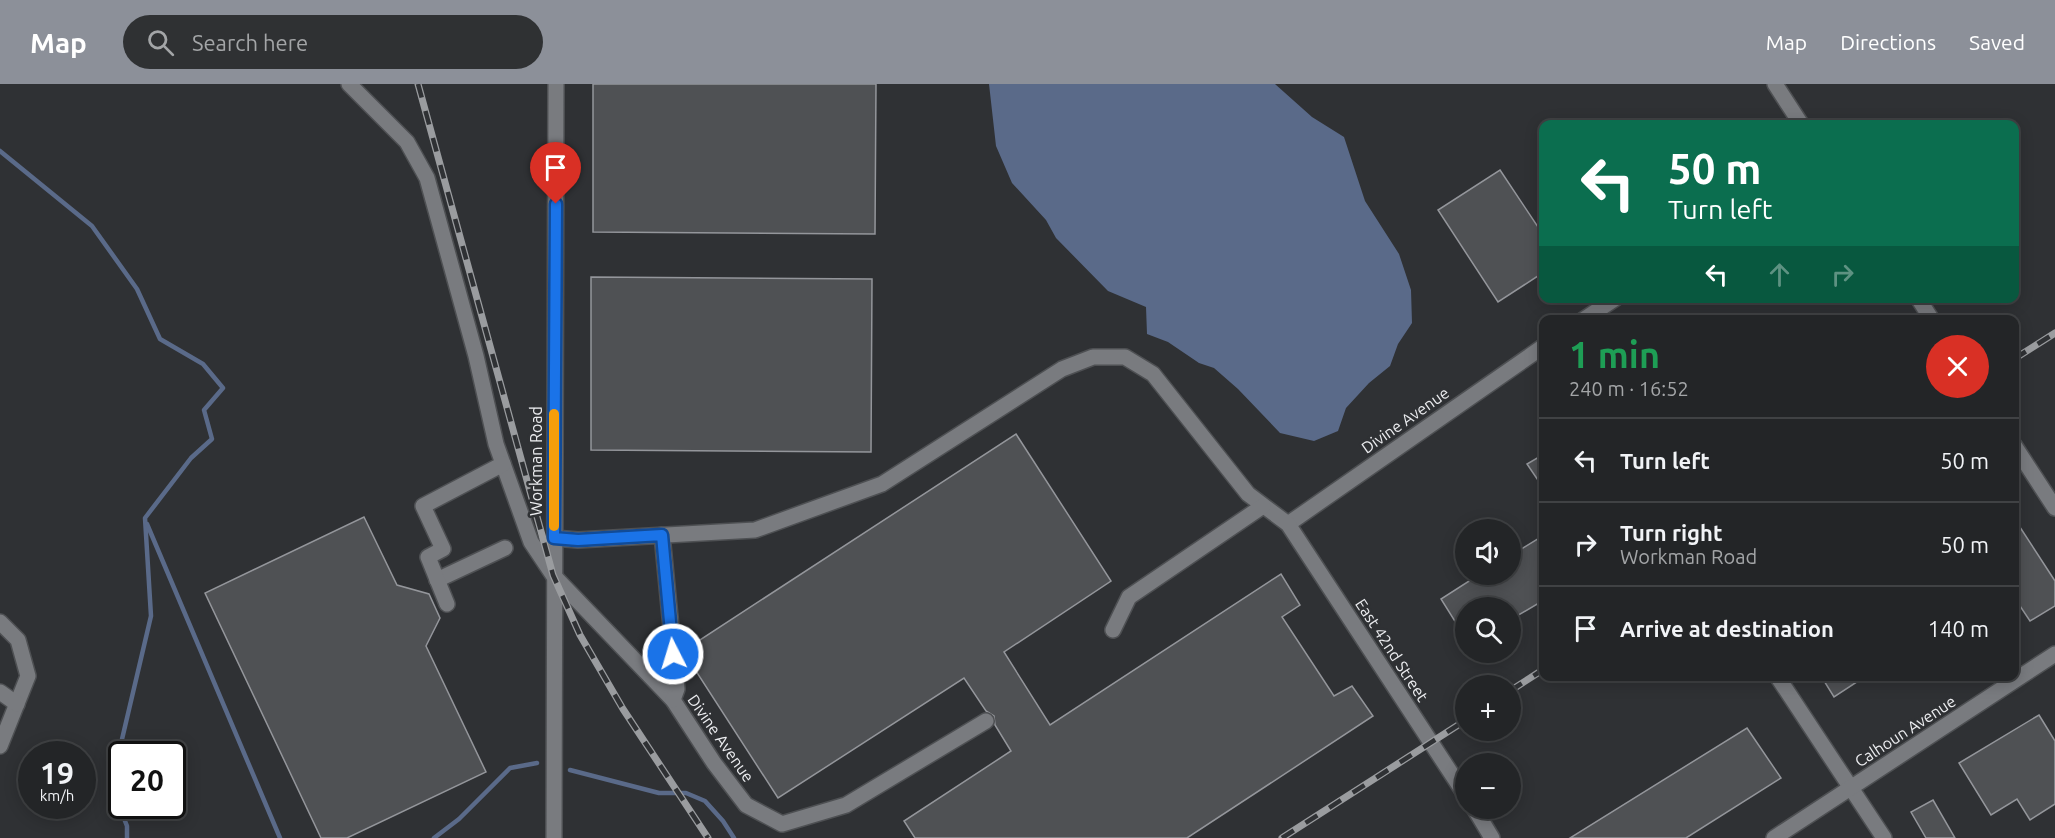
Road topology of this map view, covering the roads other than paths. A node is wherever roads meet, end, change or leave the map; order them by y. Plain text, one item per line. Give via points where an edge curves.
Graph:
1 (349, 84) edge
2 (556, 84) edge
3 (1775, 84) edge
4 (1798, 120) edge
5 (1608, 303) edge
6 (1590, 315) edge
7 (1539, 349) edge
8 (2019, 453) edge
9 (503, 464) junction
10 (1263, 506) junction
11 (2055, 508) edge
12 (1288, 524) junction
13 (662, 535) junction
14 (554, 538) junction
15 (505, 548) dead end
16 (553, 575) junction
17 (437, 580) junction
18 (447, 604) dead end
19 (0, 622) edge
20 (1113, 630) dead end
21 (2055, 654) edge
22 (2019, 678) edge
23 (1780, 681) edge
24 (2014, 681) edge
25 (0, 692) edge
26 (673, 700) junction
27 (16, 704) junction
28 (986, 721) dead end
29 (1, 743) edge
30 (1455, 779) edge
31 (1851, 788) junction
32 (1481, 819) edge
33 (552, 837) edge
34 (1492, 838) edge
35 (1774, 838) edge
36 (1884, 838) edge

1 - 9 street, Divine Avenue via 407,142 427,178
2 - 14 street, Workman Road
3 - 4 street
5 - 6 street
7 - 12 street, Divine Avenue
8 - 11 street
9 - 16 street, Divine Avenue via 531,542
9 - 17 street via 423,506 443,549 428,557
10 - 12 street
10 - 13 street via 1248,494 1153,374 1125,357 1093,357 1062,369 882,484 755,530
10 - 20 street via 1129,597
12 - 30 street, East 42nd Street
13 - 14 street
13 - 26 street via 677,689
14 - 16 street, Workman Road
15 - 17 street
16 - 26 street, Divine Avenue
16 - 33 street, Workman Road
17 - 18 street
19 - 27 street via 18,640 28,676
21 - 22 street, Calhoun Avenue
23 - 31 street
24 - 31 street, Calhoun Avenue
25 - 27 street
26 - 28 street, Divine Avenue via 746,805 782,824 846,805
27 - 29 street
31 - 35 street, Calhoun Avenue
31 - 36 street
32 - 34 street

